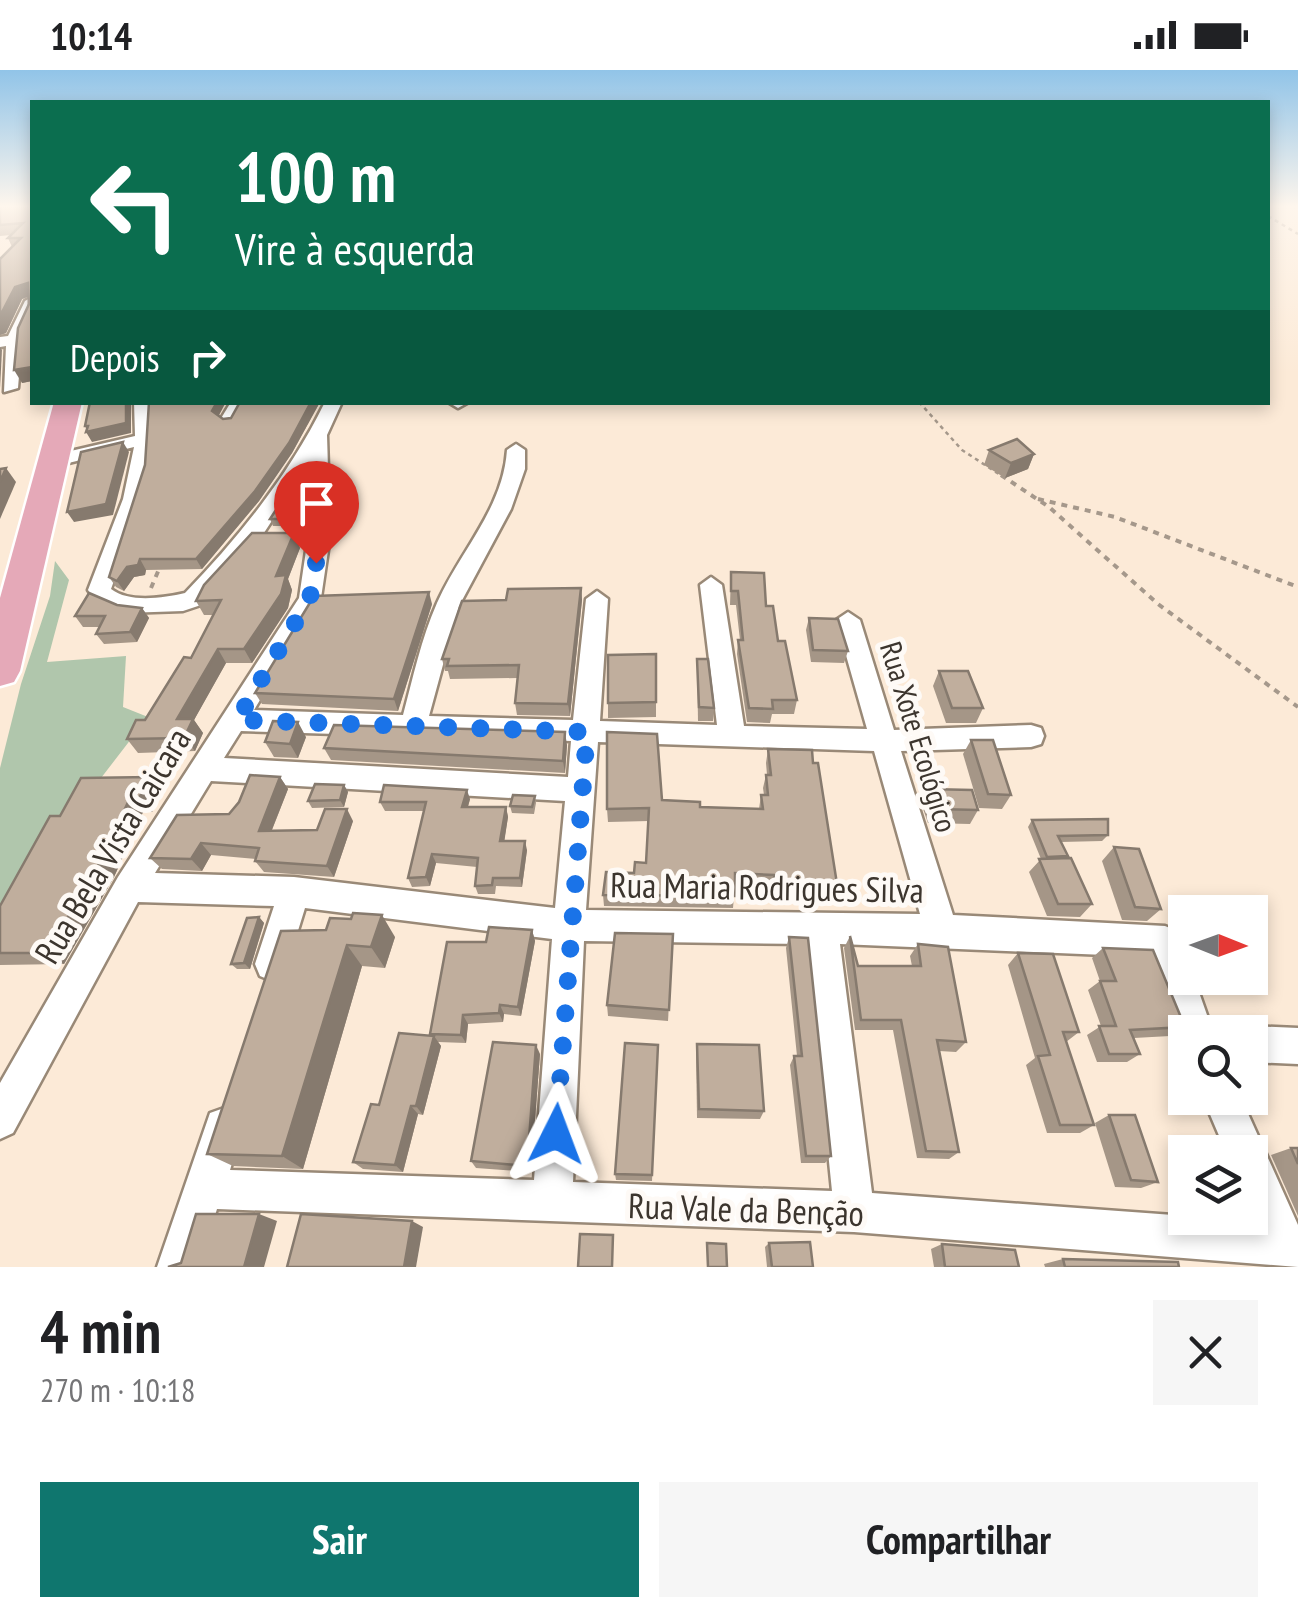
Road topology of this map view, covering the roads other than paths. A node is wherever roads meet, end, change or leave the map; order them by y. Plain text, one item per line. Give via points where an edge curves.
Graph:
1 (30, 303) edge
2 (7, 341) edge
3 (30, 386) edge
4 (5, 389) edge
5 (67, 405) edge
6 (143, 405) edge
7 (238, 405) edge
8 (333, 405) edge
9 (228, 420) edge
10 (318, 436) junction
11 (146, 439) junction
12 (516, 450) dead end
13 (52, 461) junction
14 (302, 537) junction
15 (251, 538) junction
16 (710, 585) dead end
17 (597, 599) dead end
18 (848, 620) dead end
19 (0, 671) edge
20 (237, 720) junction
21 (413, 726) junction
22 (587, 732) junction
23 (732, 736) junction
24 (1031, 736) dead end
25 (887, 741) junction
26 (206, 769) junction
27 (582, 790) junction
28 (129, 887) junction
29 (294, 892) junction
30 (569, 925) junction
31 (941, 930) junction
32 (822, 931) junction
33 (260, 1004) edge
34 (1189, 1015) edge
35 (1268, 1045) edge
36 (1298, 1046) edge
37 (232, 1096) edge
38 (0, 1120) edge
39 (205, 1189) junction
40 (1268, 1202) edge
41 (552, 1204) junction
42 (854, 1212) junction
43 (1291, 1255) edge
44 (178, 1267) edge

1 - 2 street
2 - 4 street
3 - 4 street
5 - 13 main road
6 - 11 street
7 - 9 street
8 - 10 street
10 - 14 street, Rua Bela Vista Caicara
10 - 15 street
11 - 13 street
11 - 15 street via 140,482 99,590 108,600 184,603
12 - 21 street via 499,512 447,605
13 - 19 main road
14 - 15 street
14 - 20 street, Rua Bela Vista Caicara via 310,598
16 - 23 street
17 - 22 street
18 - 25 street, Rua Xote Ecológico
20 - 21 street
20 - 26 street, Rua Bela Vista Caicara
21 - 22 street
22 - 23 street
22 - 27 street
23 - 25 street
24 - 25 street
25 - 31 street, Rua Xote Ecológico
26 - 27 street
26 - 28 street, Rua Bela Vista Caicara
27 - 30 street
28 - 29 street, Rua Maria Rodrigues Silva
28 - 38 street, Rua Bela Vista Caicara
29 - 30 street, Rua Maria Rodrigues Silva
29 - 33 street
30 - 32 street, Rua Maria Rodrigues Silva
30 - 41 street
31 - 32 street, Rua Maria Rodrigues Silva
31 - 34 street, Rua Maria Rodrigues Silva via 1165,942
32 - 42 street
35 - 36 street
37 - 39 street
39 - 41 street, Rua Vale da Benção
39 - 44 street
40 - 43 street
41 - 42 street, Rua Vale da Benção
42 - 43 street, Rua Vale da Benção

